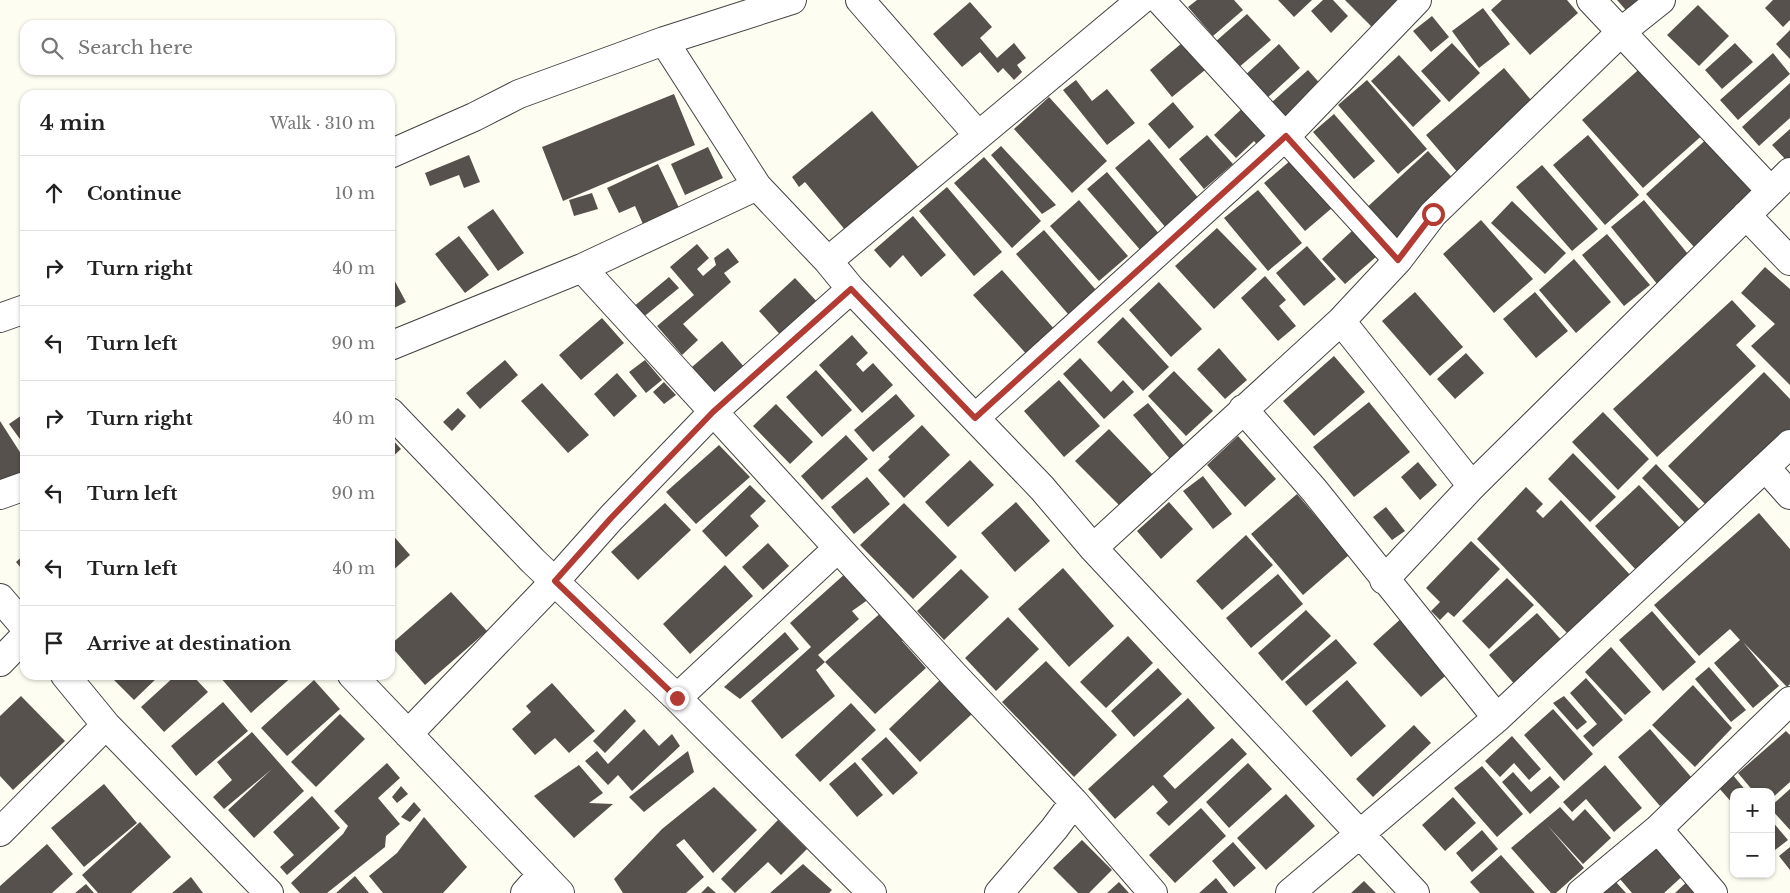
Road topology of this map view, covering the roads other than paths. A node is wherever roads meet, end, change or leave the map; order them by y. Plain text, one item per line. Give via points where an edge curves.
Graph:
1 (792, 0) edge
2 (860, 0) edge
3 (1140, 0) edge
4 (1160, 0) edge
5 (1416, 0) edge
6 (1591, 0) edge
7 (1661, 0) edge
8 (1622, 32) junction
9 (664, 41) junction
10 (978, 135) junction
11 (1286, 136) junction
12 (395, 152) edge
13 (1790, 172) edge
14 (757, 186) junction
15 (1770, 190) junction
16 (1746, 215) junction
17 (1398, 260) junction
18 (828, 261) junction
19 (1790, 261) edge
20 (582, 268) junction
21 (851, 289) junction
22 (1341, 321) junction
23 (395, 344) edge
24 (1243, 409) junction
25 (713, 412) junction
26 (395, 417) edge
27 (975, 418) junction
28 (1790, 444) edge
29 (1766, 468) junction
30 (1472, 486) junction
31 (20, 488) edge
32 (0, 495) edge
33 (1790, 495) edge
34 (838, 548) junction
35 (1093, 548) junction
36 (1384, 580) junction
37 (555, 581) junction
38 (0, 598) edge
39 (20, 621) edge
40 (20, 641) edge
41 (0, 662) edge
42 (69, 680) edge
43 (357, 680) edge
44 (677, 698) junction
45 (1790, 701) edge
46 (1497, 718) junction
47 (106, 725) junction
48 (408, 734) junction
49 (1074, 802) junction
50 (1658, 829) junction
51 (0, 832) edge
52 (1360, 834) junction
53 (542, 887) edge
54 (269, 893) edge
55 (872, 893) edge
56 (999, 893) edge
57 (1153, 893) edge
58 (1290, 893) edge
59 (1415, 893) edge
60 (1581, 893) edge
61 (1713, 893) edge

1 - 9 street
2 - 10 street
3 - 10 street
4 - 11 street
5 - 11 street
6 - 8 street
7 - 8 street
8 - 15 street
8 - 17 street via 1433,214
9 - 12 street via 519,94
9 - 14 street
10 - 18 street
11 - 17 street
11 - 27 street
13 - 15 street
14 - 18 street
14 - 20 street
15 - 16 street
16 - 19 street
16 - 30 street
17 - 22 street
18 - 21 street
20 - 23 street
20 - 25 street
21 - 25 street
21 - 27 street
22 - 24 street
22 - 30 street
24 - 35 street
24 - 36 street via 1314,490
25 - 34 street
25 - 37 street
26 - 37 street
27 - 35 street via 1042,488
28 - 29 street
29 - 33 street
29 - 46 street
30 - 36 street
31 - 32 street
34 - 44 street
34 - 49 street
35 - 52 street
36 - 46 street
37 - 44 street
37 - 48 street
38 - 39 street
40 - 41 street
42 - 47 street
43 - 48 street
44 - 55 street
45 - 50 street
46 - 52 street
47 - 51 street
47 - 54 street
48 - 53 street
49 - 56 street
49 - 57 street
50 - 60 street
50 - 61 street
52 - 58 street
52 - 59 street

